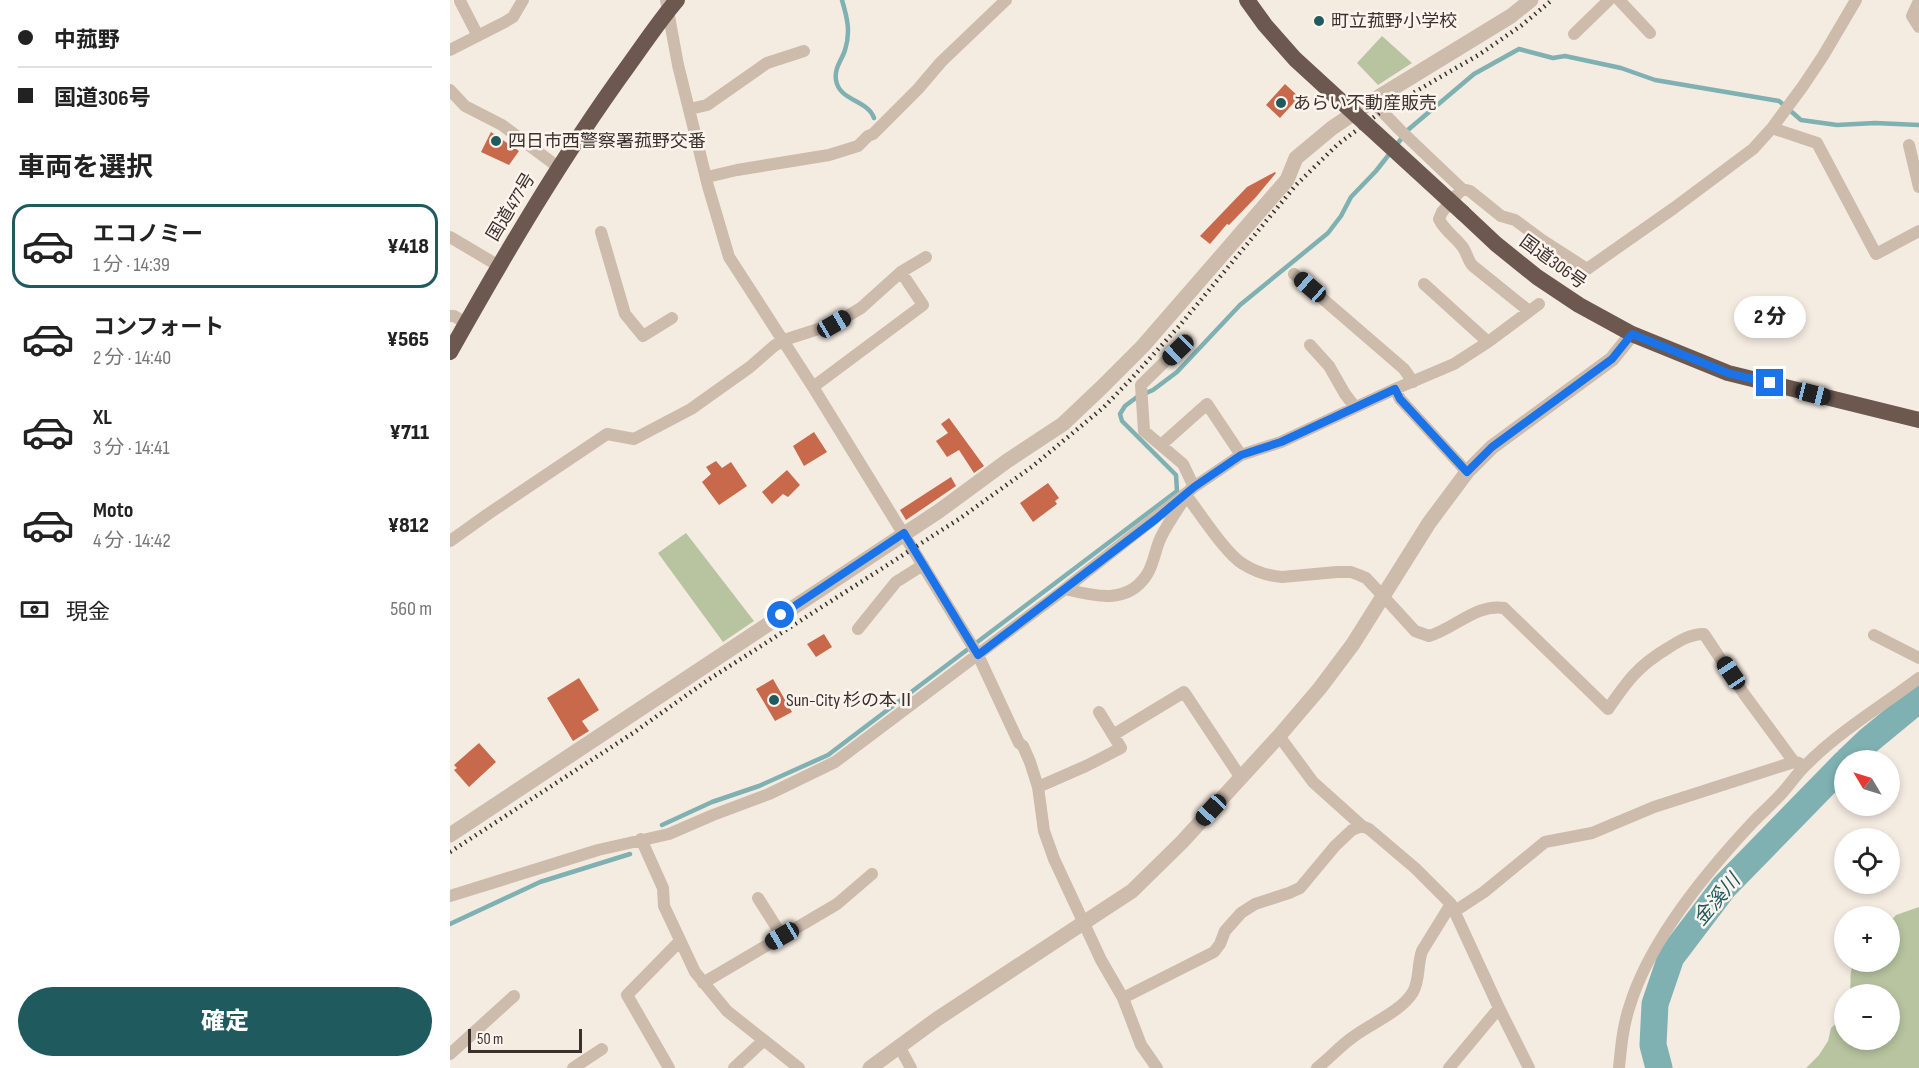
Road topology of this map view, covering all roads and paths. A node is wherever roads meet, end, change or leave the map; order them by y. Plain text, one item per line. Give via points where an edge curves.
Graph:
1 (460, 0) edge
2 (523, 0) edge
3 (1006, 0) edge
4 (1247, 0) edge
5 (1531, 0) edge
6 (1609, 0) edge
7 (1620, 0) edge
8 (1856, 0) edge
9 (1919, 1) edge
10 (670, 3) edge
11 (1919, 27) edge
12 (1650, 33) dead end
13 (1574, 34) dead end
14 (478, 36) junction
15 (450, 50) edge
16 (804, 51) dead end
17 (450, 90) edge
18 (1372, 101) junction
19 (690, 109) junction
20 (1772, 128) junction
21 (1909, 145) dead end
22 (558, 167) junction
23 (707, 177) junction
24 (1919, 187) edge
25 (1462, 189) junction
26 (1919, 231) edge
27 (601, 232) dead end
28 (450, 237) edge
29 (926, 257) dead end
30 (498, 266) junction
31 (901, 272) junction
32 (1294, 274) dead end
33 (1424, 284) dead end
34 (450, 316) edge
35 (672, 318) dead end
36 (466, 323) junction
37 (1632, 334) junction
38 (784, 340) junction
39 (1187, 340) dead end
40 (1488, 342) junction
41 (1310, 345) dead end
42 (450, 352) edge
43 (1413, 382) junction
44 (813, 387) junction
45 (1395, 389) junction
46 (1355, 407) junction
47 (1919, 420) edge
48 (1161, 445) junction
49 (1241, 455) junction
50 (1467, 472) junction
51 (1190, 491) junction
52 (904, 533) junction
53 (450, 541) edge
54 (924, 565) junction
55 (1065, 589) junction
56 (1383, 596) junction
57 (858, 629) dead end
58 (1874, 635) dead end
59 (978, 654) junction
60 (1919, 658) edge
61 (1919, 678) edge
62 (1099, 712) dead end
63 (1113, 735) junction
64 (1279, 736) junction
65 (1800, 763) junction
66 (1240, 778) junction
67 (1038, 787) junction
68 (1362, 826) junction
69 (450, 836) edge
70 (641, 839) junction
71 (872, 873) dead end
72 (450, 896) edge
73 (758, 898) dead end
74 (1453, 907) junction
75 (1083, 923) junction
76 (782, 936) junction
77 (680, 941) junction
78 (703, 983) junction
79 (514, 996) dead end
80 (1123, 998) junction
81 (1499, 1008) junction
82 (763, 1041) junction
83 (899, 1046) junction
84 (602, 1049) dead end
85 (450, 1054) edge
86 (581, 1066) edge
87 (669, 1068) edge
88 (734, 1068) edge
89 (799, 1068) edge
90 (870, 1068) edge
91 (911, 1068) edge
92 (1157, 1068) edge
93 (1317, 1068) edge
94 (1449, 1068) edge
95 (1529, 1068) edge
96 (1619, 1068) edge

1 - 14 street
2 - 14 street via 513,17
3 - 23 street via 858,146
4 - 37 highway, 国道306号, bridge via 1295,59 1496,244 1579,305
5 - 18 street
6 - 13 street
7 - 12 street
8 - 20 street via 1823,56
9 - 11 street via 1912,16
10 - 19 street via 678,65
10 - 22 highway, 国道477号
14 - 15 street
16 - 19 street via 767,63 707,105
17 - 22 street via 465,106 502,125
18 - 25 street
18 - 52 street via 1296,159 1287,180 1143,346 1063,424
19 - 23 street
20 - 25 street via 1753,148 1587,269
20 - 26 street via 1817,143 1876,254
21 - 24 street
22 - 30 highway, 国道477号
23 - 38 street via 729,256
25 - 40 street via 1442,212 1439,219 1443,227 1463,247 1473,266 1534,308
27 - 35 street via 625,314 643,336
28 - 30 street
29 - 31 street
30 - 36 highway, 国道477号
31 - 38 street via 861,308 834,324
31 - 44 street via 923,304
32 - 43 street via 1404,369
33 - 40 street
34 - 36 street
36 - 42 highway, 国道477号
37 - 47 highway, 国道306号 via 1728,373
37 - 50 street via 1612,359 1492,447
38 - 44 street
38 - 53 street via 691,409 634,439 607,434
39 - 48 street via 1141,385 1144,431
40 - 43 street via 1454,364
41 - 46 street via 1329,366
43 - 45 street
44 - 52 street
45 - 46 street
45 - 50 street
46 - 49 street via 1281,442
48 - 49 street via 1207,404
48 - 51 street via 1183,464
49 - 51 street
50 - 56 street
51 - 55 street
51 - 55 street via 1160,538 1147,575 1132,589 1110,597
51 - 56 street via 1220,539 1241,563 1282,577 1351,572 1365,578
52 - 54 street
52 - 69 street
54 - 57 street via 896,582
54 - 59 street
55 - 59 street
56 - 64 street via 1353,644
56 - 65 street via 1415,631 1429,636 1480,611 1494,606 1504,608 1608,709 1641,666 1677,642 1704,634 1744,694
58 - 60 street
59 - 67 street via 1023,746
59 - 70 street via 835,762 769,794 669,834
61 - 65 street
62 - 63 street
63 - 66 street via 1184,693
63 - 67 street via 1121,748
64 - 66 street
64 - 68 street via 1313,782
65 - 74 street via 1654,807 1592,833 1545,842 1484,892
65 - 96 street via 1783,792 1685,902 1668,929 1629,1006
66 - 75 street via 1132,891
67 - 75 street via 1044,831
68 - 74 street via 1415,868
68 - 80 street via 1335,846 1300,888 1241,913 1214,952
70 - 72 street
70 - 77 street via 663,888 664,906
71 - 76 street via 837,904
73 - 76 street
74 - 81 street
74 - 93 street via 1422,951 1417,982 1409,998 1350,1038
75 - 80 street
75 - 83 street
76 - 78 street
77 - 78 street
77 - 87 street via 627,995
78 - 82 street via 727,1011
79 - 85 street
80 - 92 street via 1141,1045
81 - 94 street
81 - 95 street
82 - 88 street
82 - 89 street
83 - 90 street
83 - 91 street
84 - 86 street

